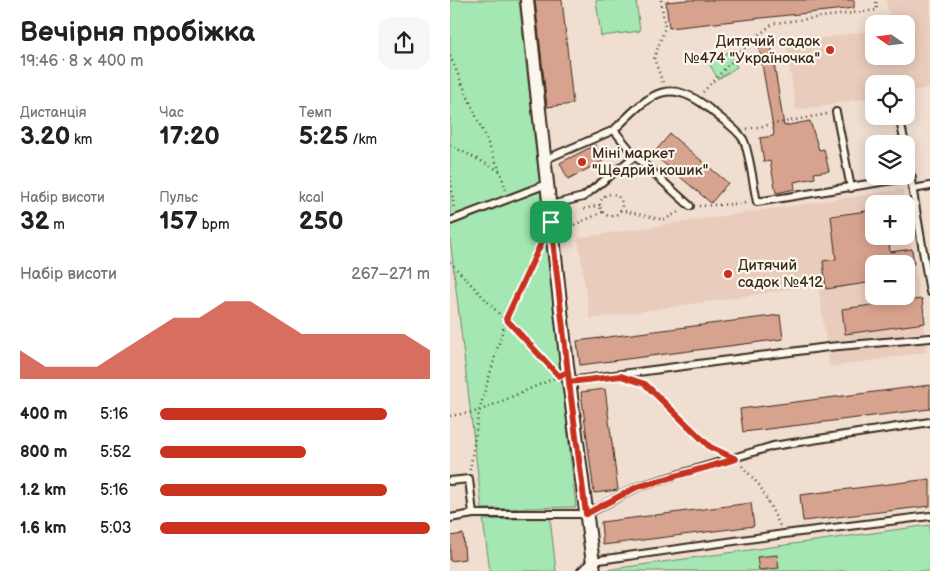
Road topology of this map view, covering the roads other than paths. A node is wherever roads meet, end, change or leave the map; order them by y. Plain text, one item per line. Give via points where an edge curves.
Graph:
1 (527, 0) edge
2 (836, 112) road end
3 (614, 130) junction
4 (635, 156) junction
5 (546, 160) junction
6 (548, 184) junction
7 (868, 185) edge
8 (913, 185) edge
9 (930, 186) edge
10 (851, 188) junction
11 (914, 189) junction
12 (550, 205) junction
13 (690, 206) dead end
14 (452, 220) edge
15 (930, 241) edge
16 (922, 242) junction
17 (930, 292) edge
18 (930, 338) edge
19 (569, 382) junction
20 (930, 422) edge
21 (450, 481) edge
22 (473, 514) junction
23 (586, 514) junction
24 (930, 516) edge
25 (450, 518) edge
26 (593, 566) edge
27 (581, 571) edge

1 - 5 street
2 - 10 lane
3 - 4 lane
3 - 5 lane
3 - 10 lane via 654,94 682,92 697,98 744,140 757,202
4 - 12 lane via 583,196
4 - 13 lane
5 - 6 street
6 - 12 street
6 - 14 lane
7 - 10 lane
8 - 11 lane
9 - 11 lane
11 - 16 lane
12 - 19 street
15 - 16 lane
16 - 17 lane
18 - 19 lane via 828,347
19 - 23 street
20 - 23 lane via 773,446 637,487
21 - 22 lane via 469,479
22 - 23 lane
22 - 25 lane
23 - 26 street
24 - 26 lane via 784,534
26 - 27 lane

